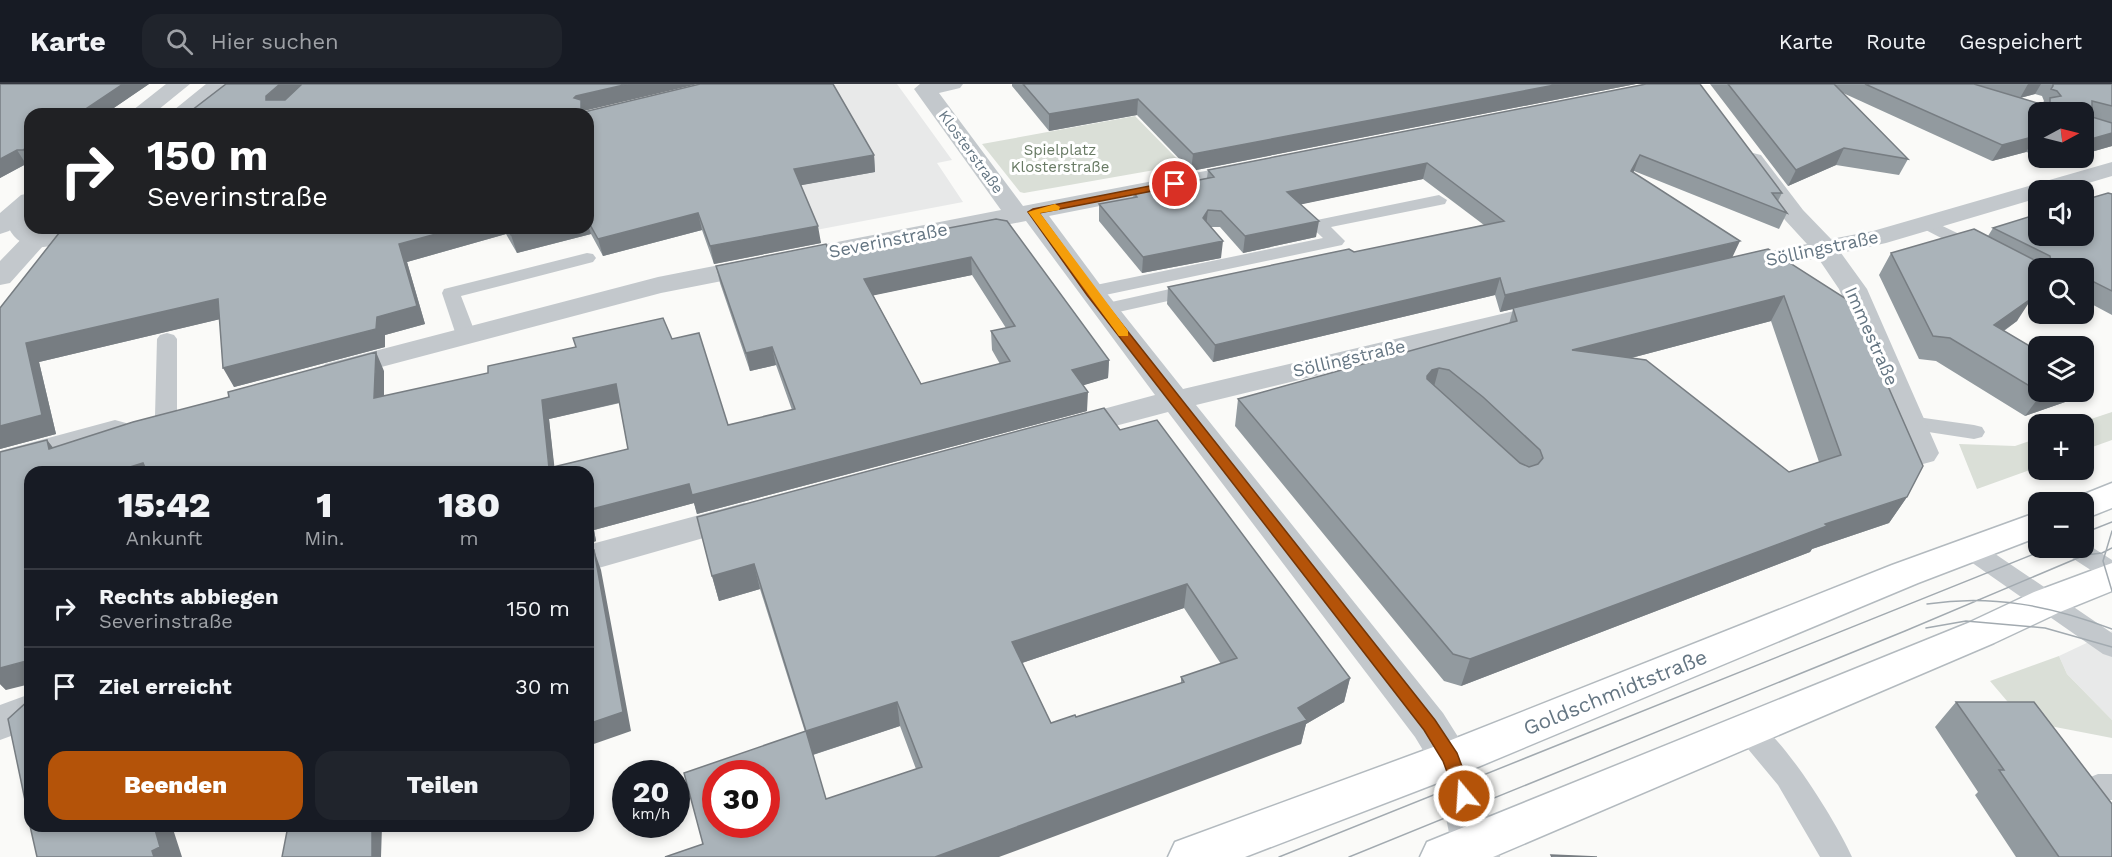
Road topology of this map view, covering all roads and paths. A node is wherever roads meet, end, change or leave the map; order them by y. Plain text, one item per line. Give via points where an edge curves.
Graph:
1 (180, 84) edge
2 (219, 84) edge
3 (953, 84) edge
4 (147, 108) edge
5 (188, 108) edge
6 (1739, 140) edge
7 (1269, 166) edge
8 (2112, 169) edge
9 (1439, 200) dead end
10 (24, 205) edge
11 (24, 210) edge
12 (1025, 213) junction
13 (1926, 223) junction
14 (0, 226) edge
15 (24, 234) edge
16 (24, 234) edge
17 (40, 234) edge
18 (1225, 248) dead end
19 (1825, 249) junction
20 (587, 258) dead end
21 (1994, 259) edge
22 (1238, 262) junction
23 (1716, 271) edge
24 (0, 277) edge
25 (1210, 286) edge
26 (1098, 301) junction
27 (1578, 304) edge
28 (466, 335) junction
29 (167, 339) dead end
30 (316, 375) edge
31 (1175, 400) junction
32 (177, 413) joint
33 (1910, 423) junction
34 (1974, 432) dead end
35 (1039, 436) edge
36 (1923, 453) dead end
37 (0, 462) edge
38 (2112, 495) edge
39 (2094, 503) edge
40 (775, 507) edge
41 (2028, 528) edge
42 (1970, 549) junction
43 (594, 556) edge
44 (2089, 558) edge
45 (2112, 574) edge
46 (2047, 602) junction
47 (2112, 647) edge
48 (24, 713) edge
49 (0, 723) edge
50 (1748, 729) junction
51 (1451, 759) junction
52 (1465, 853) edge
53 (1191, 857) edge
54 (1837, 857) edge

1 - 4 street
2 - 5 street
3 - 12 street, Klosterstraße via 925,89
6 - 19 street, Immestraße via 1794,215
7 - 12 street, Severinstraße
8 - 13 street, Söllingstraße
9 - 22 lane via 1318,225 1335,241
10 - 14 street
11 - 15 street via 19,227
12 - 26 street, Klosterstraße
12 - 28 street, Severinstraße via 658,285
13 - 19 street, Söllingstraße
13 - 21 lane
16 - 17 street
17 - 24 street
18 - 22 lane
19 - 23 street, Söllingstraße
19 - 33 street, Immestraße via 1853,289
20 - 28 lane via 451,293
22 - 26 lane
25 - 26 lane
26 - 31 street, Klosterstraße
27 - 31 street, Söllingstraße via 1390,360
28 - 30 street, Severinstraße
29 - 32 lane
31 - 35 street, Söllingstraße
31 - 51 street, Klosterstraße via 1430,725
32 - 37 street
33 - 34 lane
33 - 36 street, Immestraße
38 - 39 main road
40 - 43 street
41 - 42 main road, Goldschmidtstraße
42 - 46 lane
42 - 51 main road, Goldschmidtstraße
44 - 45 lane
45 - 46 main road
46 - 47 lane
46 - 50 main road
48 - 49 street
50 - 52 main road
50 - 54 lane via 1788,776
51 - 52 street, Klosterstraße via 1467,809
51 - 53 main road, Goldschmidtstraße

